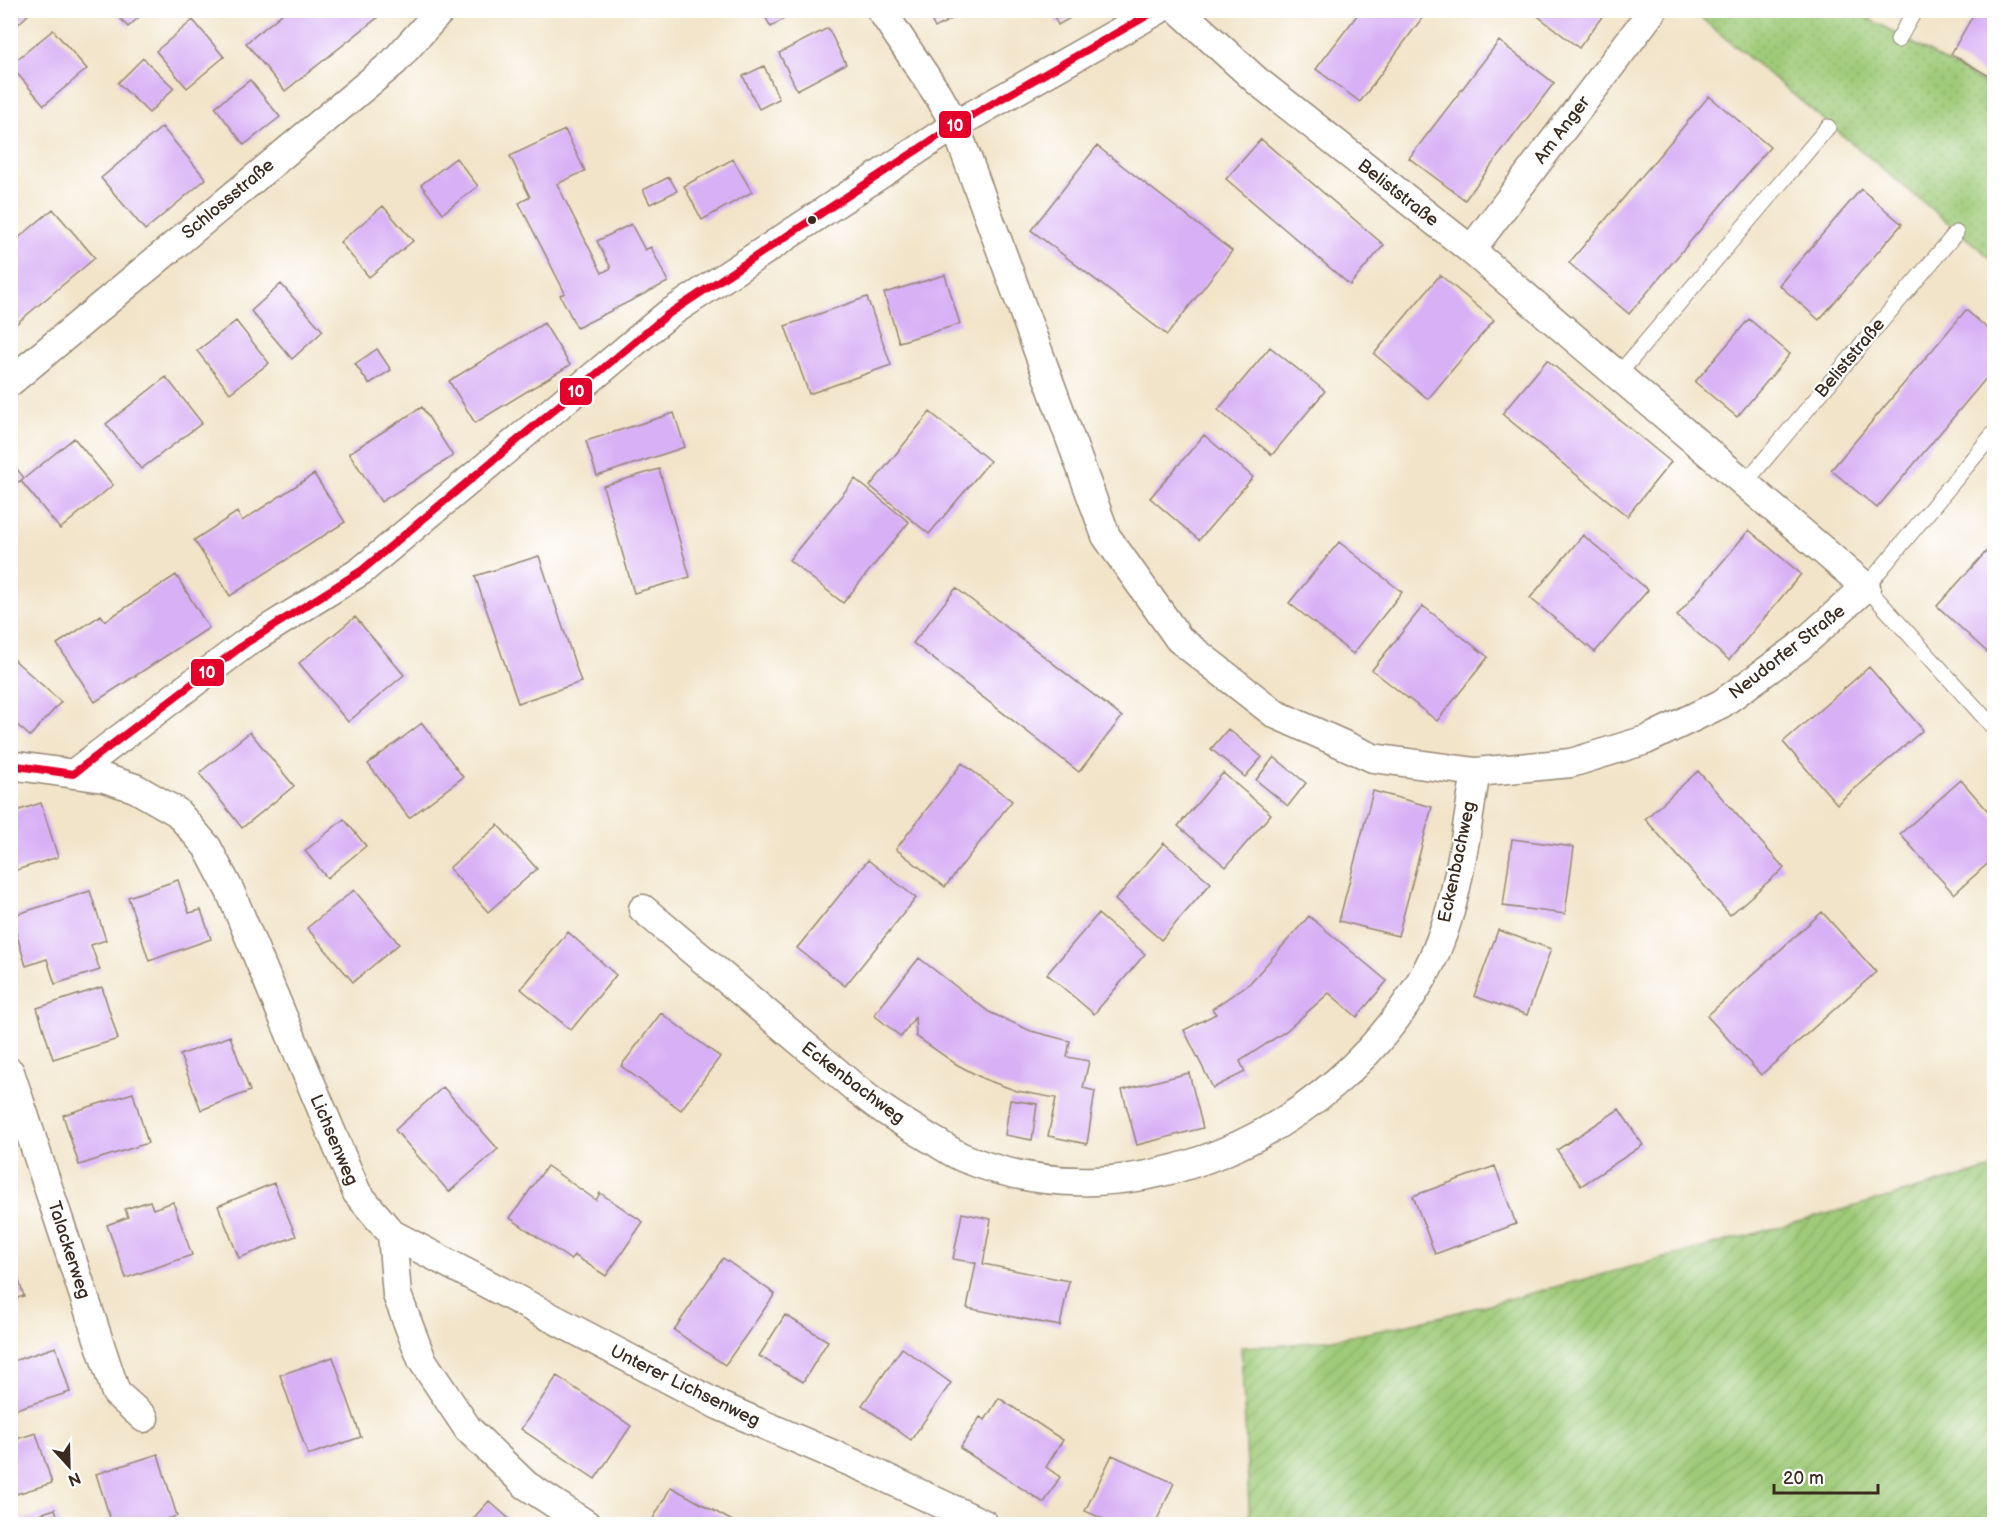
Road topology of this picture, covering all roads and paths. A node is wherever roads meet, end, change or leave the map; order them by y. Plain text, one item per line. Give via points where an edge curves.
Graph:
1 (441, 10) edge
2 (881, 10) edge
3 (1158, 10) edge
4 (1179, 10) edge
5 (1653, 10) edge
6 (1916, 10) edge
7 (1898, 40) dead end
8 (955, 125) junction
9 (1828, 128) dead end
10 (1956, 232) dead end
11 (1471, 250) junction
12 (1618, 375) junction
13 (10, 382) edge
14 (1995, 433) edge
15 (1745, 483) junction
16 (1866, 587) junction
17 (1995, 728) edge
18 (10, 765) edge
19 (1476, 772) junction
20 (73, 774) junction
21 (644, 909) dead end
22 (10, 1072) edge
23 (392, 1234) junction
24 (144, 1418) dead end
25 (586, 1524) edge
26 (984, 1524) edge

1 - 13 street, Schlossstraße via 394,62
2 - 8 street, Neudorfer Straße
3 - 8 street
4 - 11 street, Beliststraße via 1256,80
5 - 11 street, Am Anger
6 - 7 lane
8 - 19 street, Neudorfer Straße via 1106,536 1179,639 1275,714 1373,758
8 - 20 street via 668,315 361,571 246,643
9 - 12 lane
10 - 15 lane, Beliststraße
11 - 12 street, Beliststraße
12 - 15 street, Beliststraße
14 - 16 lane, Neudorfer Straße
15 - 16 street, Beliststraße
16 - 17 lane
16 - 19 street, Neudorfer Straße via 1798,648 1732,697 1656,735 1571,763
18 - 20 street, Lichsenweg
19 - 21 street, Eckenbachweg via 1447,921 1423,978 1387,1031 1343,1078 1285,1121 1222,1154 1156,1175 1093,1181 1025,1177 963,1158 879,1107
20 - 23 street, Lichsenweg via 135,788 177,812 207,847 230,891 357,1193
22 - 24 street, Talackerweg via 116,1393
23 - 25 street via 397,1295 422,1360 462,1419 526,1485
23 - 26 street, Unterer Lichsenweg via 720,1406

